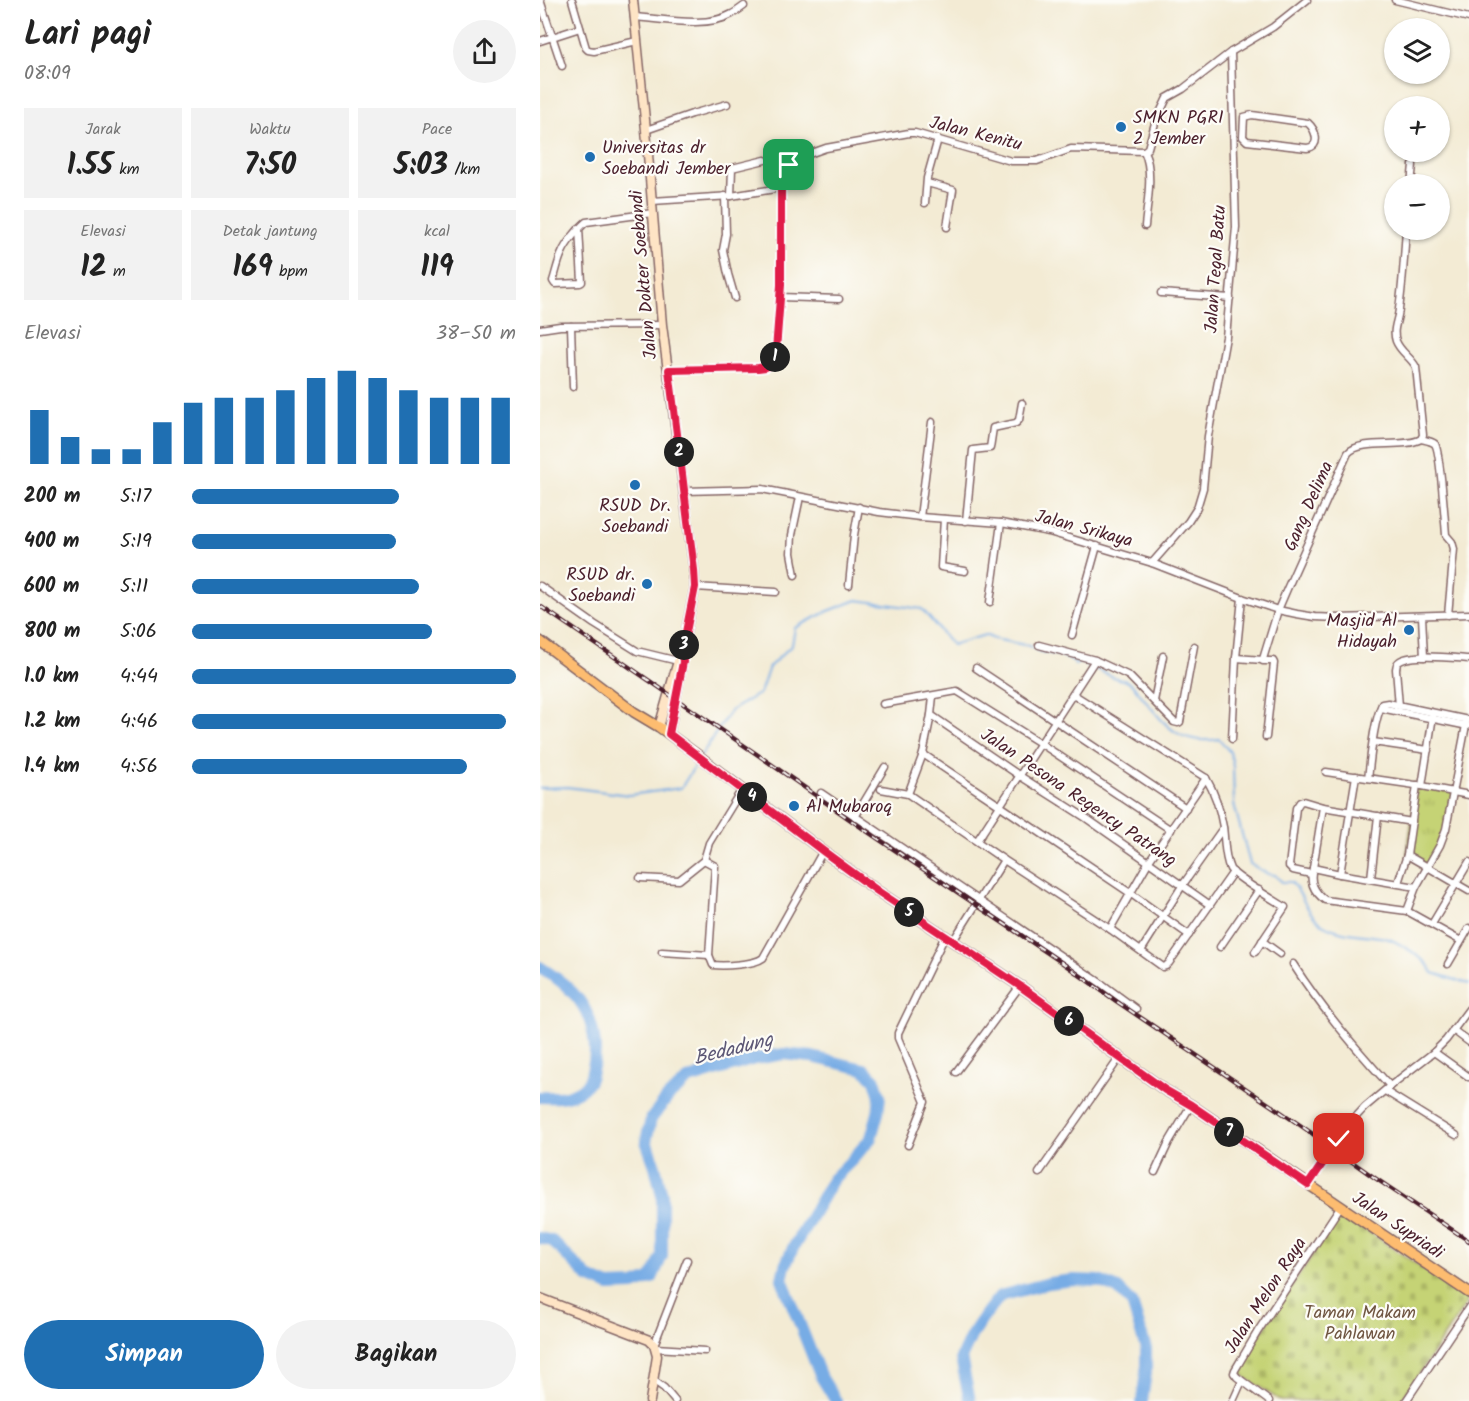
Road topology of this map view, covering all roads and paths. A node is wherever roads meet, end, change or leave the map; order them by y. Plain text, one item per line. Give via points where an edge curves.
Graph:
1 (540, 0) edge
2 (572, 0) edge
3 (633, 0) edge
4 (1307, 0) edge
5 (1395, 0) edge
6 (744, 6) dead end
7 (634, 17) junction
8 (1469, 18) edge
9 (580, 28) junction
10 (553, 37) junction
11 (540, 41) edge
12 (637, 41) junction
13 (1231, 51) junction
14 (562, 66) dead end
15 (727, 104) dead end
16 (1232, 125) junction
17 (1243, 125) junction
18 (646, 130) junction
19 (938, 139) junction
20 (1144, 151) junction
21 (765, 160) dead end
22 (1413, 165) dead end
23 (1412, 174) edge
24 (927, 183) junction
25 (781, 188) junction
26 (728, 196) junction
27 (652, 201) junction
28 (925, 203) dead end
29 (653, 213) junction
30 (1145, 226) dead end
31 (947, 227) dead end
32 (579, 228) junction
33 (1405, 240) edge
34 (1161, 293) dead end
35 (780, 297) junction
36 (735, 298) dead end
37 (1230, 298) junction
38 (839, 299) dead end
39 (662, 325) junction
40 (571, 326) junction
41 (540, 329) edge
42 (669, 370) junction
43 (573, 387) dead end
44 (1022, 404) dead end
45 (932, 422) dead end
46 (1421, 439) junction
47 (685, 491) junction
48 (800, 497) junction
49 (859, 507) junction
50 (920, 517) junction
51 (944, 519) junction
52 (966, 521) junction
53 (1001, 523) junction
54 (1097, 546) junction
55 (1152, 563) junction
56 (964, 571) dead end
57 (795, 575) dead end
58 (849, 585) dead end
59 (540, 586) edge
60 (695, 587) junction
61 (776, 592) dead end
62 (1242, 598) junction
63 (990, 602) dead end
64 (1278, 610) junction
65 (1469, 614) edge
66 (1448, 615) junction
67 (1422, 616) junction
68 (1072, 635) dead end
69 (540, 641) edge
70 (1039, 645) dead end
71 (1194, 646) dead end
72 (1163, 656) dead end
73 (680, 657) junction
74 (1424, 657) junction
75 (1236, 658) junction
76 (1469, 659) edge
77 (1263, 660) junction
78 (1094, 661) junction
79 (976, 668) dead end
80 (1073, 694) junction
81 (933, 696) junction
82 (1154, 701) junction
83 (883, 704) dead end
84 (1399, 706) junction
85 (1381, 708) junction
86 (931, 715) junction
87 (1433, 715) junction
88 (1056, 720) junction
89 (1468, 723) edge
90 (664, 730) junction
91 (1266, 737) dead end
92 (1232, 739) dead end
93 (1373, 742) junction
94 (1040, 743) junction
95 (1428, 750) junction
96 (923, 754) junction
97 (885, 767) dead end
98 (1326, 772) dead end
99 (1020, 776) junction
100 (1356, 776) junction
101 (1206, 778) junction
102 (1368, 778) junction
103 (1419, 786) junction
104 (742, 789) junction
105 (881, 789) dead end
106 (1454, 792) junction
107 (821, 793) dead end
108 (908, 794) junction
109 (1469, 795) edge
110 (1000, 806) junction
111 (1323, 807) junction
112 (1186, 808) junction
113 (1350, 812) junction
114 (1377, 816) junction
115 (855, 817) junction
116 (1412, 822) junction
117 (1223, 827) junction
118 (1171, 830) junction
119 (977, 841) junction
120 (823, 851) junction
121 (1407, 855) junction
122 (704, 860) junction
123 (1004, 860) junction
124 (1149, 861) junction
125 (1469, 862) edge
126 (1427, 867) junction
127 (1312, 871) junction
128 (1233, 872) junction
129 (1340, 874) junction
130 (640, 878) dead end
131 (1371, 878) junction
132 (1398, 883) junction
133 (1456, 884) junction
134 (1182, 886) junction
135 (1416, 887) junction
136 (1259, 890) junction
137 (1469, 891) edge
138 (1130, 893) junction
139 (979, 900) junction
140 (1210, 905) junction
141 (1407, 911) junction
142 (1162, 916) junction
143 (1432, 924) junction
144 (1469, 928) edge
145 (1110, 929) junction
146 (1190, 935) junction
147 (949, 939) junction
148 (1262, 941) junction
149 (1461, 941) junction
150 (1220, 947) dead end
151 (1141, 951) junction
152 (662, 952) dead end
153 (1255, 952) dead end
154 (1280, 954) dead end
155 (709, 955) junction
156 (1293, 964) dead end
157 (1448, 964) dead end
158 (1020, 986) junction
159 (1136, 1009) dead end
160 (1469, 1009) edge
161 (1453, 1030) junction
162 (1469, 1042) edge
163 (1434, 1052) junction
164 (1120, 1057) junction
165 (956, 1072) dead end
166 (1469, 1077) edge
167 (1387, 1088) junction
168 (1191, 1105) junction
169 (1456, 1135) dead end
170 (908, 1145) dead end
171 (1155, 1172) dead end
172 (1039, 1173) dead end
173 (1308, 1185) junction
174 (1340, 1207) junction
175 (687, 1260) dead end
176 (1469, 1293) edge
177 (540, 1299) edge
178 (1469, 1307) edge
179 (655, 1346) junction
180 (705, 1351) dead end
181 (653, 1380) junction
182 (1242, 1381) junction
183 (650, 1401) edge
184 (675, 1401) edge
185 (1233, 1401) edge
186 (1269, 1401) edge
187 (1406, 1401) edge

1 - 10 street
2 - 9 street
3 - 7 main road, Jalan Dokter Soebandi
4 - 13 street via 1273,27
5 - 8 street
6 - 7 street via 716,21
7 - 12 main road, Jalan Dokter Soebandi
9 - 10 street
9 - 12 street via 586,48 591,51
10 - 11 street
10 - 14 street
12 - 18 main road, Jalan Dokter Soebandi
13 - 16 street, Jalan Tegal Batu
13 - 20 street via 1167,98
15 - 18 street
16 - 17 street
16 - 37 street, Jalan Tegal Batu via 1236,227
17 - 17 street via 1244,117 1252,115 1306,123 1314,130 1315,142 1307,148 1248,141 1243,137
18 - 27 main road, Jalan Dokter Soebandi
19 - 20 street, Jalan Kenitu via 1011,161 1037,161 1071,149
19 - 24 street
19 - 25 street, Jalan Kenitu via 909,133 826,148 789,165
20 - 30 street via 1149,169
21 - 26 street via 732,168
22 - 23 street
24 - 28 street
24 - 31 street via 953,190
25 - 26 street
25 - 35 street, Jalan Kenitu
26 - 27 street
26 - 36 street via 723,250
27 - 29 main road, Jalan Dokter Soebandi
29 - 32 street via 586,222
29 - 39 main road, Jalan Dokter Soebandi
32 - 32 street via 582,282 555,284 562,253
33 - 46 street via 1395,339 1416,368
34 - 37 street
35 - 38 street
35 - 42 street, Jalan Kenitu via 772,364 758,368
37 - 55 street, Jalan Tegal Batu via 1202,496 1188,522
39 - 40 street
39 - 42 main road, Jalan Dokter Soebandi
40 - 41 street
40 - 43 street
42 - 47 main road, Jalan Dokter Soebandi
44 - 52 street via 1016,423 993,428 990,448 973,450
45 - 50 street
46 - 64 street, Gang Delima via 1350,451
46 - 66 street via 1436,446 1446,535 1454,549
47 - 48 street, Jalan Srikaya via 762,489
47 - 60 main road, Jalan Dokter Soebandi
48 - 49 street, Jalan Srikaya
48 - 57 street via 792,535
49 - 50 street, Jalan Srikaya
49 - 58 street
50 - 51 street, Jalan Srikaya
51 - 52 street, Jalan Srikaya
51 - 56 street via 941,567
52 - 53 street, Jalan Srikaya
53 - 54 street, Jalan Srikaya
53 - 63 street
54 - 55 street, Jalan Srikaya
54 - 68 street
55 - 62 street, Jalan Srikaya
59 - 73 street via 636,651
60 - 61 street
60 - 73 main road, Jalan Dokter Soebandi
62 - 64 street, Jalan Srikaya
62 - 75 street
64 - 67 street, Jalan Srikaya via 1315,617
64 - 77 street
65 - 66 street, Jalan Srikaya
66 - 67 street, Jalan Srikaya
67 - 74 street
69 - 90 main road, Jalan Supriadi
70 - 78 street
71 - 82 street via 1180,722 1174,722
72 - 82 street
73 - 90 main road, Jalan Dokter Soebandi
74 - 76 street
74 - 84 street via 1397,663
75 - 77 street
75 - 92 street
77 - 91 street via 1274,663
78 - 80 street
78 - 82 street via 1132,678
79 - 88 street
80 - 88 street
80 - 101 street
81 - 83 street
81 - 86 street
81 - 94 street via 957,692
84 - 85 street via 1385,703
84 - 87 street
85 - 87 street
85 - 93 street
86 - 96 street
86 - 99 street, Jalan Pesona Regency Patrang
87 - 89 street
87 - 95 street
88 - 94 street
88 - 112 street
89 - 106 street
90 - 104 main road, Jalan Supriadi
93 - 95 street
93 - 102 street
94 - 99 street
94 - 118 street
95 - 103 street
96 - 108 street
96 - 110 street
97 - 115 street
98 - 100 street
99 - 110 street
99 - 124 street, Jalan Pesona Regency Patrang
100 - 102 street
100 - 113 street
101 - 112 street
101 - 117 street via 1216,797
102 - 103 street
103 - 106 street
103 - 116 street
104 - 120 main road, Jalan Supriadi
104 - 122 street via 709,843
105 - 108 street
106 - 109 street
106 - 126 street via 1446,829
107 - 115 street
108 - 119 street
110 - 119 street
110 - 138 street
111 - 113 street
111 - 127 street
111 - 127 street via 1302,801 1296,808 1289,866 1291,870
112 - 118 street
113 - 114 street
113 - 129 street
114 - 116 street
114 - 131 street
115 - 139 street
116 - 121 street
117 - 128 street
117 - 134 street
118 - 124 street
119 - 123 street
120 - 147 main road, Jalan Supriadi
120 - 155 street via 761,960 715,965
121 - 126 street
121 - 132 street
122 - 130 street via 679,880
122 - 155 street via 716,866
123 - 139 street
123 - 145 street
124 - 134 street, Jalan Pesona Regency Patrang
124 - 138 street
125 - 133 street
126 - 133 street
126 - 135 street
127 - 129 street
127 - 141 street via 1312,883 1318,894 1329,902
128 - 136 street
128 - 140 street
129 - 131 street
131 - 132 street
132 - 135 street
133 - 137 street
133 - 143 street
134 - 140 street, Jalan Pesona Regency Patrang
134 - 142 street
135 - 141 street
136 - 148 street via 1285,907
136 - 150 street
138 - 142 street
138 - 145 street
139 - 147 street
139 - 159 street
140 - 146 street
141 - 143 street
142 - 146 street
142 - 151 street
143 - 149 street
144 - 149 street
145 - 151 street
146 - 151 street via 1165,967
147 - 158 main road, Jalan Supriadi
147 - 170 street via 898,1029 898,1038 925,1102
148 - 153 street
148 - 154 street
149 - 157 street
152 - 155 street
156 - 167 street
158 - 164 main road, Jalan Supriadi
158 - 165 street
160 - 161 street
161 - 162 street
161 - 163 street
163 - 166 street
163 - 167 street
164 - 168 main road, Jalan Supriadi
164 - 172 street
167 - 169 street
167 - 173 street via 1352,1121
168 - 171 street
168 - 173 main road, Jalan Supriadi
173 - 174 main road, Jalan Supriadi
174 - 176 main road, Jalan Supriadi
174 - 182 street, Jalan Melon Raya via 1235,1370 1235,1376
175 - 179 street
177 - 179 main road via 643,1336
178 - 187 street
179 - 180 street
179 - 181 main road
181 - 183 main road
181 - 184 street
182 - 185 street, Jalan Melon Raya
182 - 186 street

